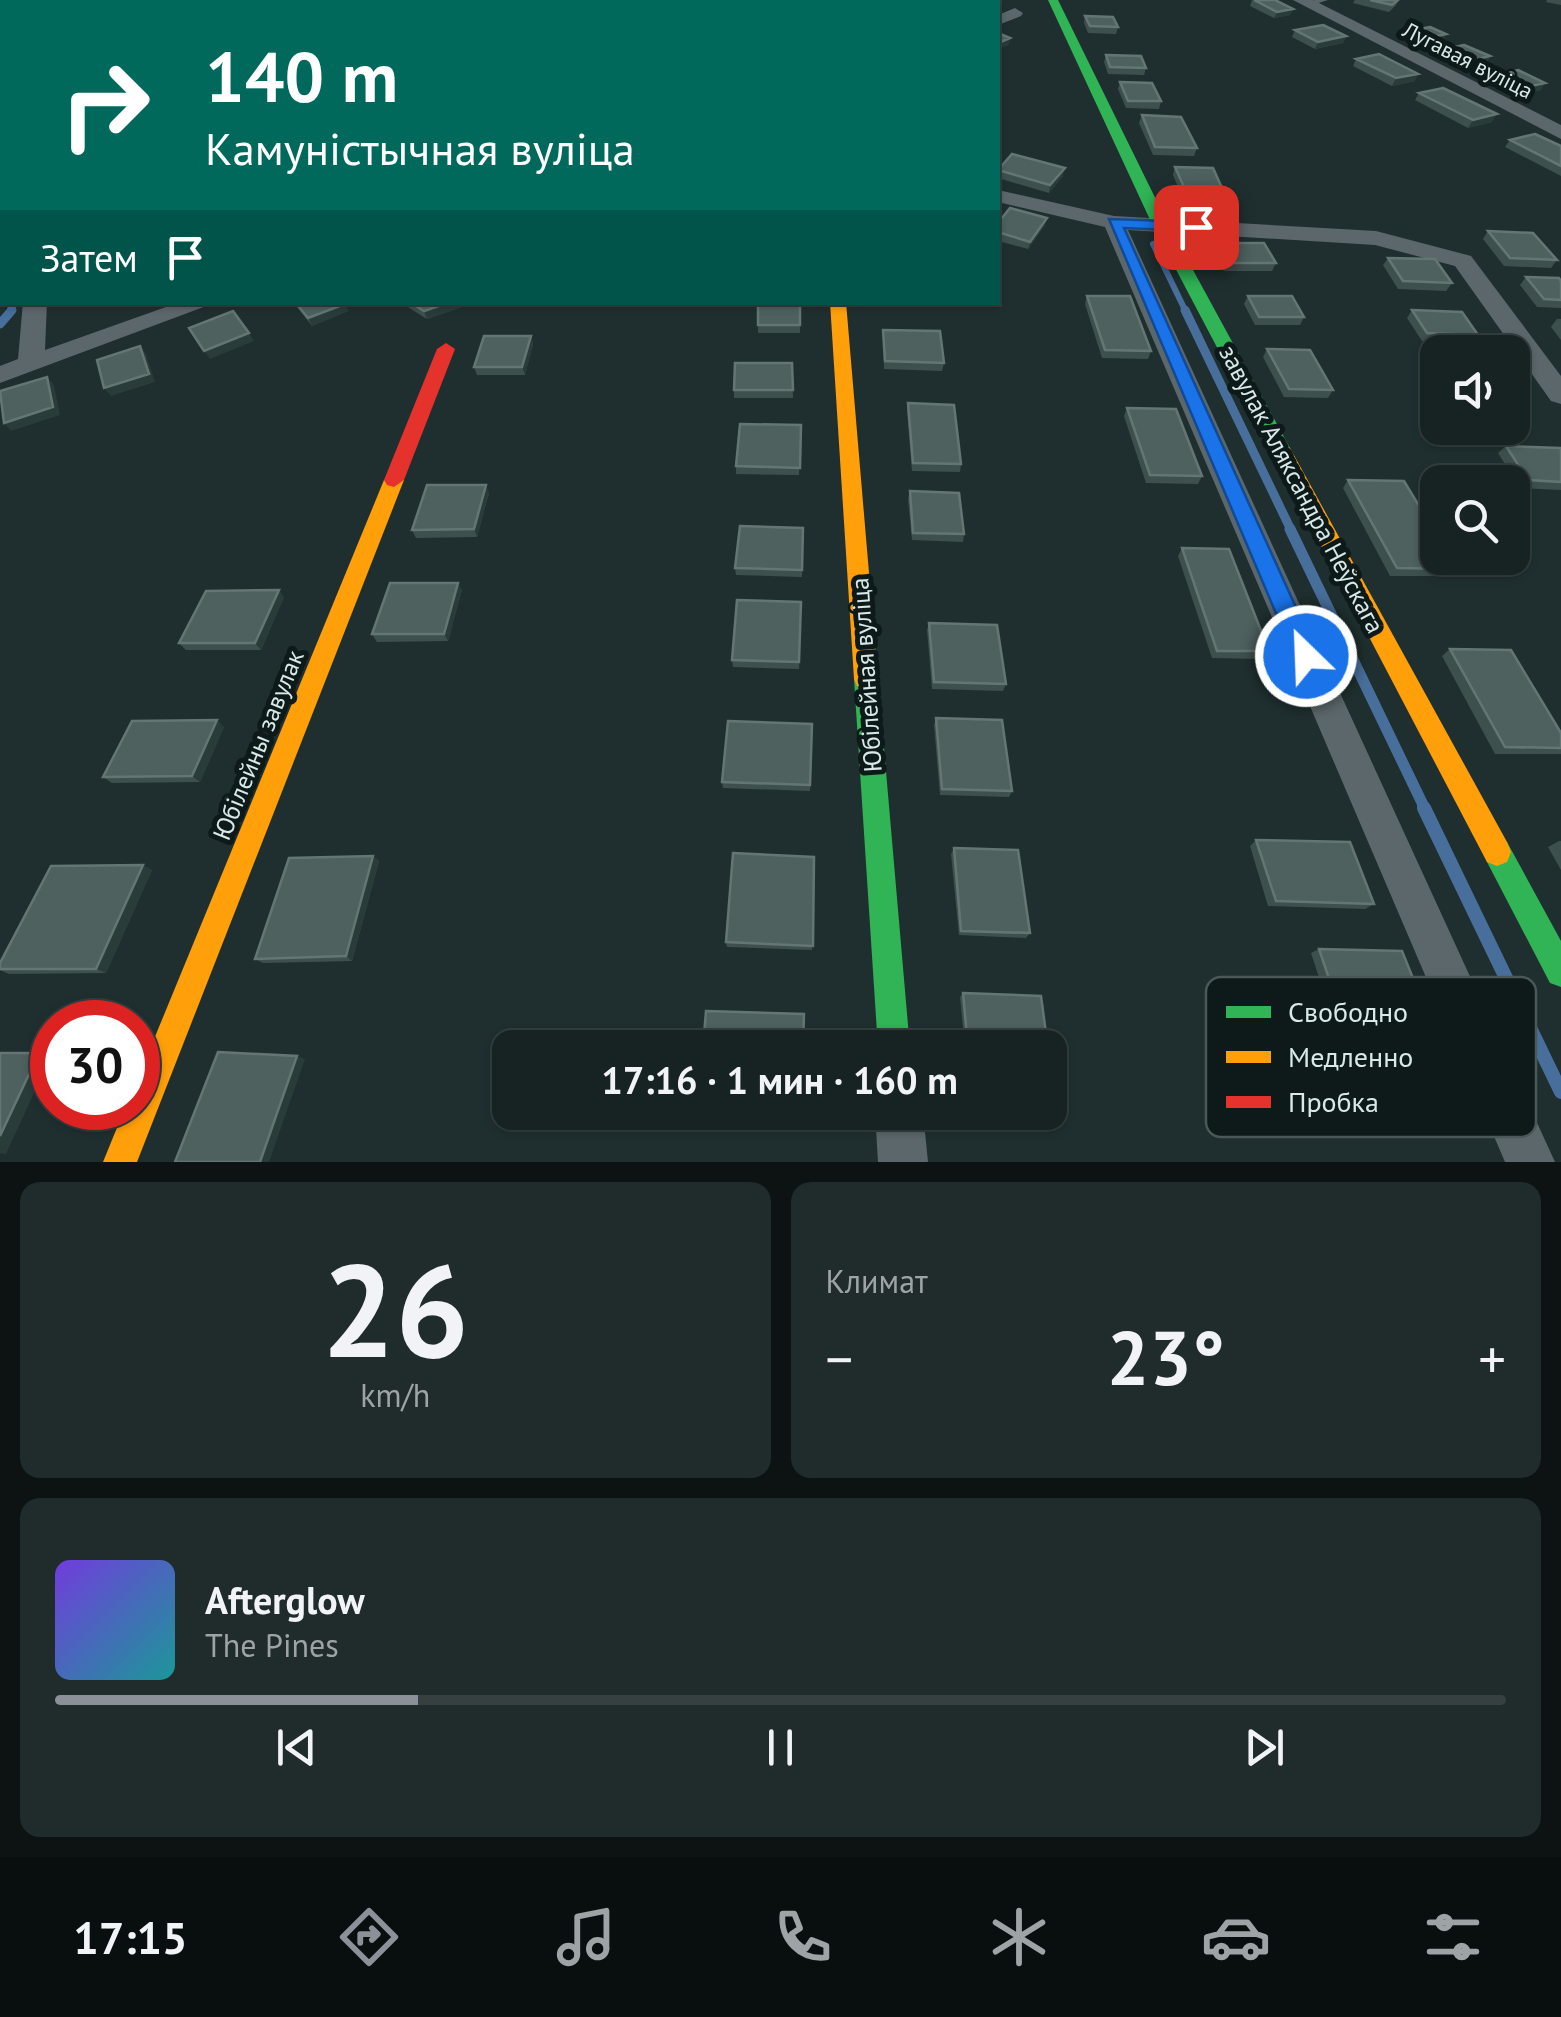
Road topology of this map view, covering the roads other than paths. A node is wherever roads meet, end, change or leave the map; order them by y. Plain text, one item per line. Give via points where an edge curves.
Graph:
1 (1053, 0) edge
2 (1311, 1) edge
3 (1015, 13) dead end
4 (1000, 19) edge
5 (1561, 133) edge
6 (1000, 196) edge
7 (1114, 222) junction
8 (1160, 224) junction
9 (35, 305) edge
10 (197, 305) edge
11 (838, 305) edge
12 (446, 349) dead end
13 (31, 364) junction
14 (0, 374) edge
15 (1561, 396) edge
16 (1561, 972) edge
17 (1448, 977) edge
18 (893, 1030) edge
19 (900, 1130) edge
20 (1519, 1137) edge
21 (120, 1162) edge
22 (903, 1162) edge
23 (1530, 1162) edge

1 - 8 street, завулак Аляксандра Неўскага
2 - 5 street, Лугавая вуліца
3 - 4 street
6 - 7 street
7 - 8 street
7 - 17 street, завулак Аляксандра Неўскага
8 - 15 street via 1376,238 1463,261
8 - 16 street, завулак Аляксандра Неўскага
9 - 13 street
10 - 13 street
11 - 18 street, Юбілейная вуліца
12 - 21 street, Юбілейны завулак
13 - 14 street
19 - 22 street
20 - 23 street, завулак Аляксандра Неўскага

